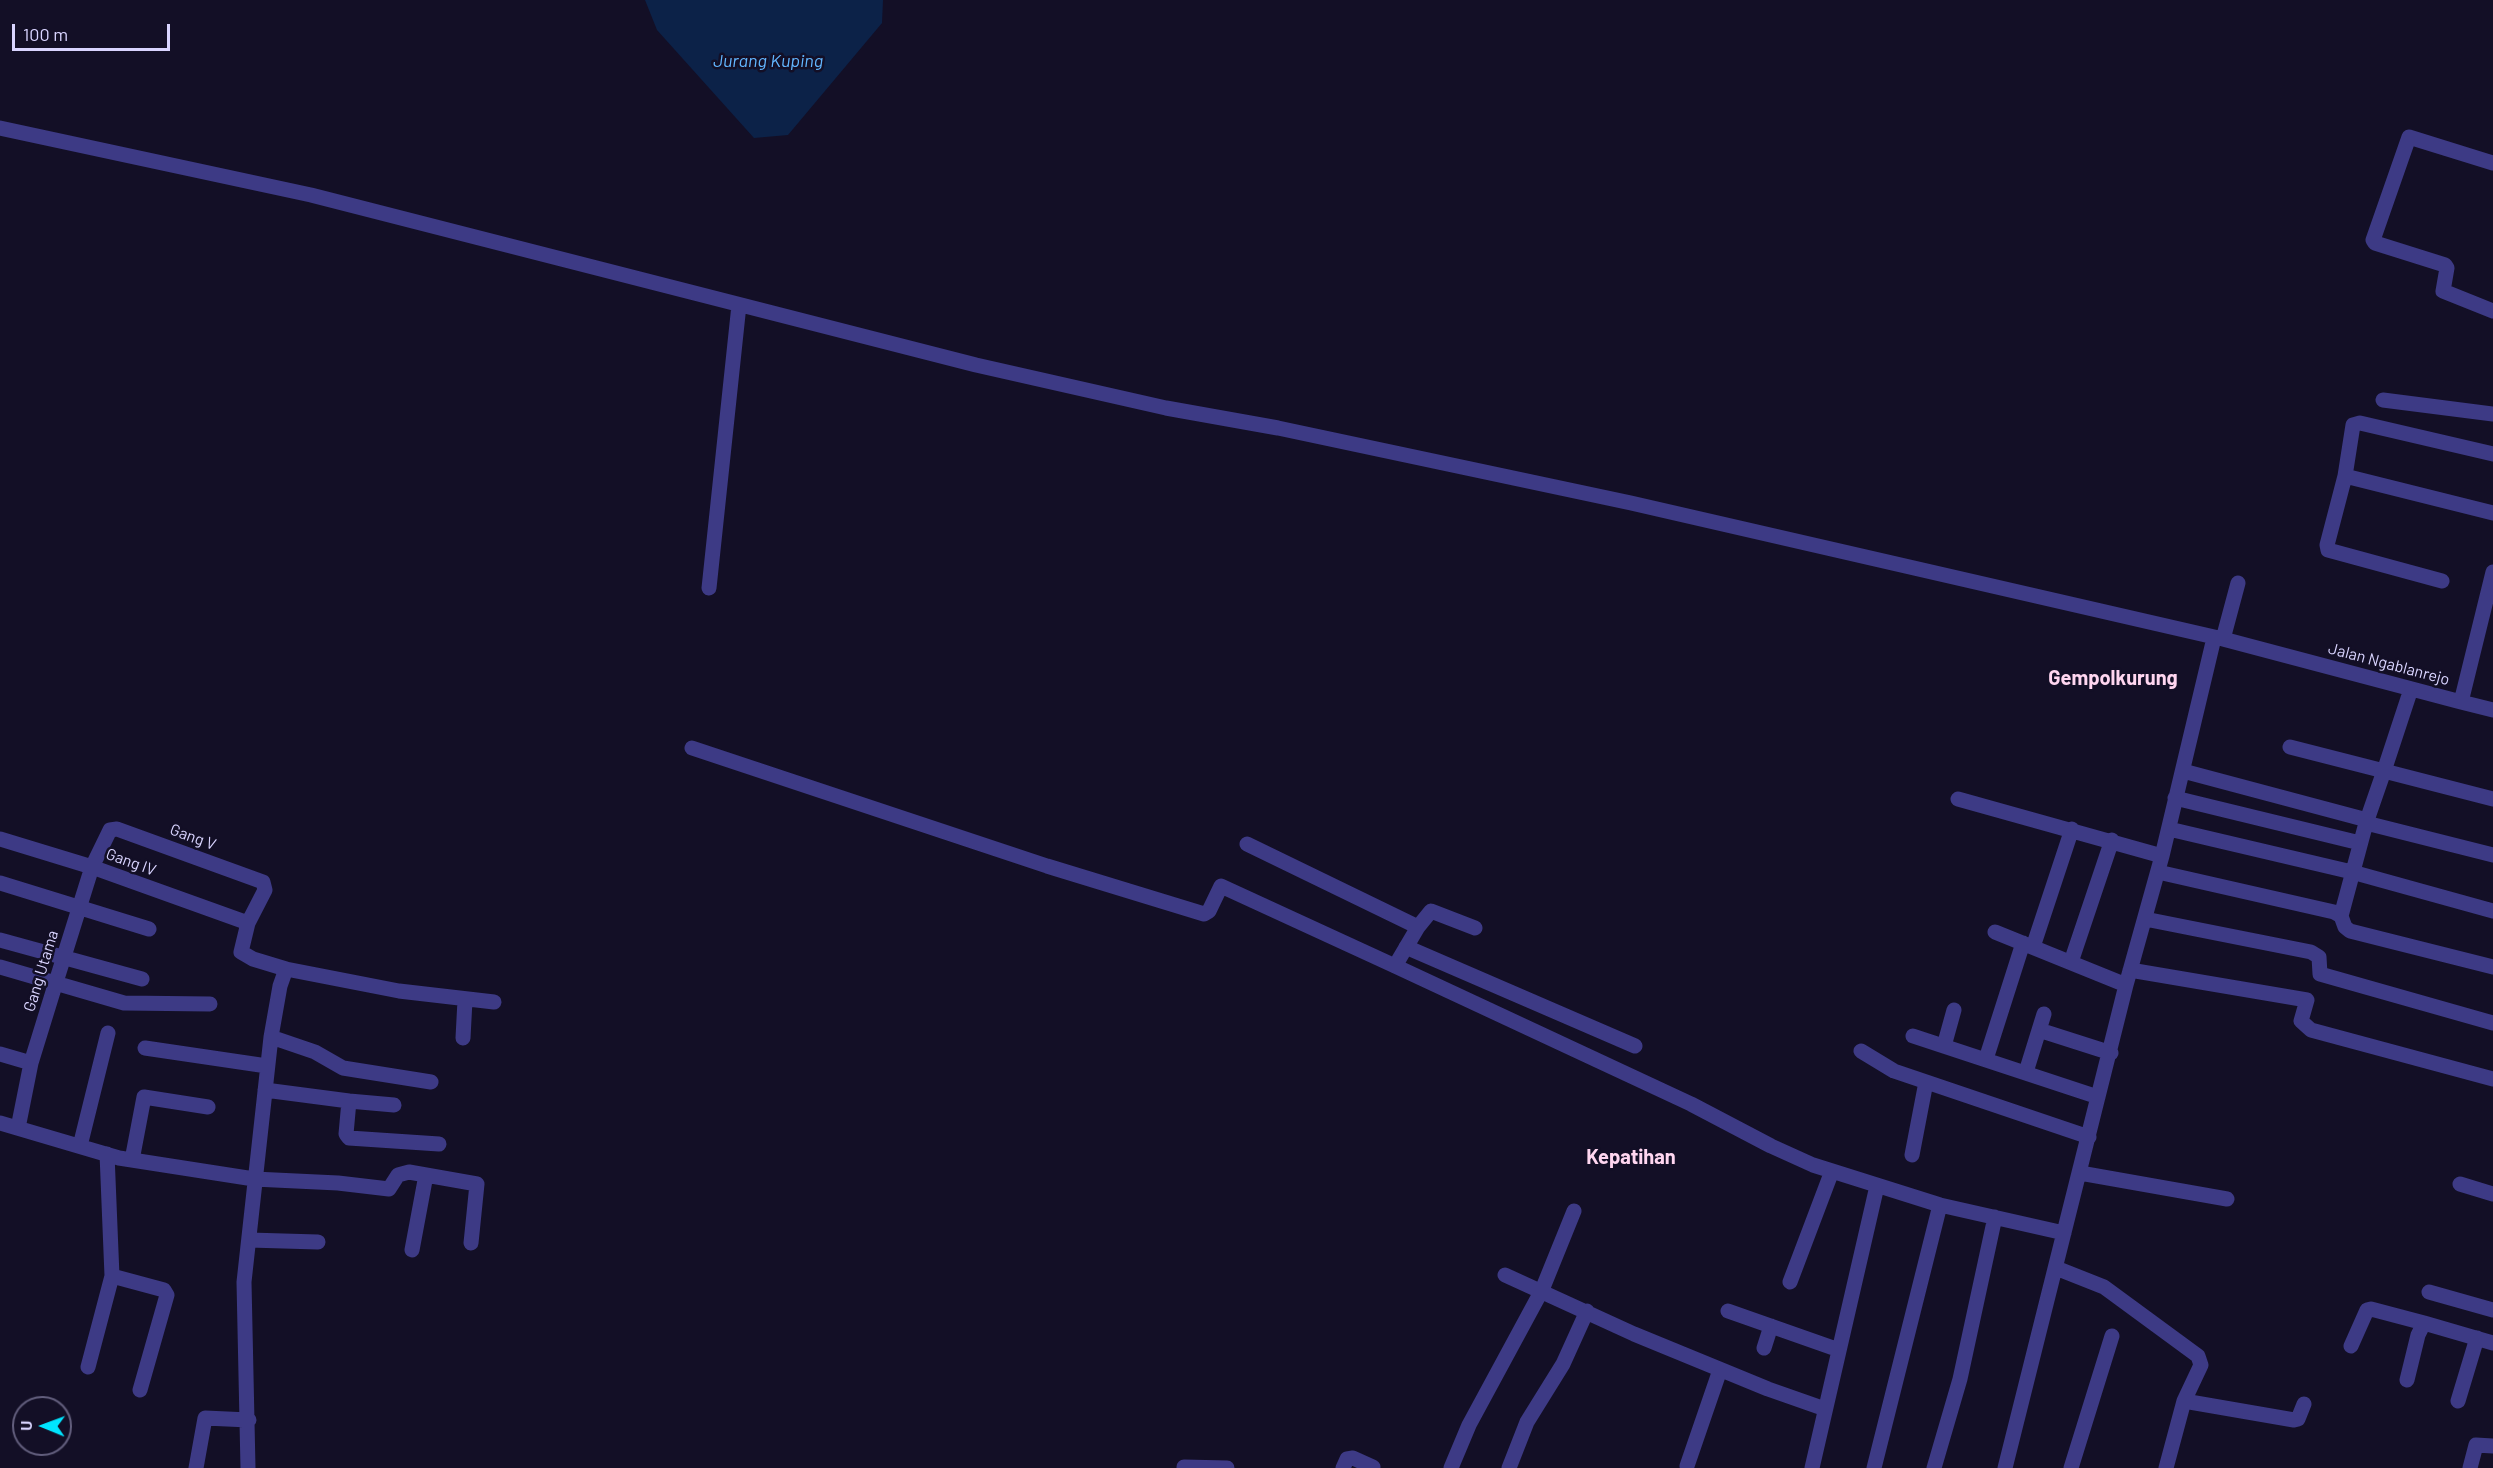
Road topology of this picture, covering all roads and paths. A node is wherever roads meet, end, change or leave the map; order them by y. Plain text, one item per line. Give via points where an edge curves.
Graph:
1 (0, 128) edge
2 (2493, 163) edge
3 (739, 305) junction
4 (2493, 311) edge
5 (2383, 400) dead end
6 (2493, 414) edge
7 (2493, 454) edge
8 (2345, 476) junction
9 (2493, 513) edge
10 (2493, 572) edge
11 (2442, 581) dead end
12 (2238, 583) dead end
13 (709, 588) dead end
14 (2218, 638) junction
15 (2411, 689) junction
16 (2461, 702) junction
17 (2493, 710) edge
18 (2290, 747) dead end
19 (692, 748) dead end
20 (2183, 771) junction
21 (2384, 771) junction
22 (2175, 798) junction
23 (1958, 799) dead end
24 (2493, 800) edge
25 (2366, 821) junction
26 (2072, 829) junction
27 (2169, 829) junction
28 (110, 830) joint
29 (0, 839) edge
30 (2112, 840) junction
31 (2360, 843) junction
32 (1247, 844) dead end
33 (2493, 855) edge
34 (2162, 856) junction
35 (92, 867) junction
36 (2158, 872) junction
37 (2352, 872) junction
38 (0, 883) edge
39 (80, 908) junction
40 (2493, 911) edge
41 (2341, 916) junction
42 (2145, 919) junction
43 (248, 922) junction
44 (1418, 927) junction
45 (1475, 928) dead end
46 (149, 929) dead end
47 (1995, 932) dead end
48 (0, 940) edge
49 (2028, 945) junction
50 (1406, 948) junction
51 (64, 955) junction
52 (2071, 962) junction
53 (1395, 966) junction
54 (0, 967) edge
55 (2493, 967) edge
56 (286, 969) junction
57 (2320, 974) junction
58 (2128, 977) junction
59 (142, 979) dead end
60 (56, 982) junction
61 (465, 1000) junction
62 (2307, 1000) junction
63 (494, 1002) dead end
64 (210, 1004) dead end
65 (1954, 1010) dead end
66 (2044, 1014) dead end
67 (2493, 1023) edge
68 (1583, 1025) junction
69 (2039, 1030) junction
70 (108, 1033) dead end
71 (1913, 1036) dead end
72 (271, 1037) junction
73 (463, 1038) dead end
74 (1635, 1046) dead end
75 (1944, 1046) junction
76 (146, 1048) dead end
77 (1572, 1048) junction
78 (1861, 1051) dead end
79 (2111, 1053) junction
80 (0, 1054) edge
81 (1986, 1059) junction
82 (31, 1063) junction
83 (267, 1066) junction
84 (2026, 1072) junction
85 (2493, 1079) edge
86 (431, 1082) dead end
87 (1926, 1082) junction
88 (266, 1090) junction
89 (2098, 1097) junction
90 (349, 1101) junction
91 (394, 1105) dead end
92 (208, 1107) dead end
93 (0, 1123) edge
94 (18, 1128) junction
95 (2089, 1137) junction
96 (439, 1144) dead end
97 (80, 1146) junction
98 (107, 1154) junction
99 (1912, 1155) dead end
100 (132, 1160) junction
101 (1832, 1171) junction
102 (2080, 1173) junction
103 (426, 1175) junction
104 (254, 1179) junction
105 (2460, 1184) dead end
106 (1877, 1186) junction
107 (2493, 1194) edge
108 (2228, 1199) dead end
109 (1940, 1205) junction
110 (1574, 1211) dead end
111 (1995, 1216) junction
112 (2064, 1233) junction
113 (249, 1240) junction
114 (318, 1242) dead end
115 (471, 1243) dead end
116 (412, 1250) dead end
117 (2056, 1268) junction
118 (1505, 1275) dead end
119 (112, 1276) junction
120 (1790, 1282) dead end
121 (1542, 1290) junction
122 (2429, 1292) dead end
123 (2493, 1310) edge
124 (1587, 1311) junction
125 (1728, 1311) dead end
126 (2424, 1323) junction
127 (1771, 1326) junction
128 (2112, 1336) dead end
129 (2477, 1338) junction
130 (2493, 1343) edge
131 (2351, 1346) dead end
132 (1764, 1348) dead end
133 (1839, 1350) junction
134 (88, 1368) dead end
135 (1720, 1370) junction
136 (2406, 1380) dead end
137 (140, 1390) dead end
138 (2184, 1401) junction
139 (2458, 1401) dead end
140 (2304, 1404) dead end
141 (1825, 1409) junction
142 (249, 1420) junction
143 (2493, 1446) edge
144 (1687, 1466) dead end
145 (1184, 1467) edge
146 (1373, 1467) edge
147 (196, 1468) edge
148 (248, 1468) edge
149 (1227, 1468) edge
150 (1343, 1468) edge
151 (1451, 1468) edge
152 (1509, 1468) edge
153 (1812, 1468) edge
154 (1874, 1468) edge
155 (1934, 1468) edge
156 (2005, 1468) edge
157 (2071, 1468) edge
158 (2166, 1468) edge
159 (2470, 1468) edge

1 - 3 street, Jalan Ngablanrejo via 311,195
2 - 4 street via 2409,137 2373,240 2445,265 2443,291
3 - 13 street
3 - 14 street, Jalan Ngablanrejo via 1037,379 1631,504
5 - 6 street
7 - 8 street via 2356,422
8 - 9 street
8 - 11 street via 2328,550
10 - 16 street, Jalan Ngablanrejo
12 - 14 street
14 - 15 street, Jalan Ngablanrejo
14 - 20 street
15 - 16 street, Jalan Ngablanrejo
15 - 21 street
16 - 17 street
18 - 21 street
19 - 53 street via 1204,915 1221,886
20 - 22 street
20 - 25 street
21 - 24 street
21 - 25 street
22 - 27 street
22 - 31 street
23 - 26 street
25 - 31 street
25 - 33 street
26 - 30 street
26 - 49 street
27 - 34 street
27 - 37 street
28 - 35 street, Gang Utama
28 - 43 street, Gang V via 117,829 263,882 265,890
29 - 35 street, Gang IV
30 - 34 street
30 - 52 street
31 - 37 street
32 - 44 street
34 - 36 street
35 - 39 street, Gang Utama
35 - 43 street, Gang IV
36 - 41 street
36 - 42 street
37 - 40 street
37 - 41 street
38 - 39 street
39 - 46 street
39 - 51 street, Gang Utama
41 - 55 street via 2350,931
42 - 57 street via 2311,952 2319,957
42 - 58 street
43 - 56 street via 243,954
44 - 45 street via 1431,911
44 - 50 street
47 - 49 street
48 - 51 street
49 - 52 street
49 - 81 street
50 - 53 street
50 - 68 street
51 - 59 street
51 - 60 street, Gang Utama
52 - 58 street
53 - 77 street
54 - 60 street
56 - 61 street via 399,992
56 - 72 street
57 - 62 street
57 - 67 street
58 - 62 street
58 - 79 street
60 - 64 street via 124,1003
60 - 82 street, Gang Utama
61 - 63 street
61 - 73 street
62 - 85 street via 2301,1021 2311,1030
65 - 75 street
66 - 69 street
68 - 74 street
68 - 77 street
69 - 79 street
69 - 84 street
70 - 97 street
71 - 75 street
72 - 83 street
72 - 86 street via 315,1052 343,1068
75 - 81 street
76 - 83 street
77 - 101 street via 1771,1146
78 - 87 street via 1894,1071
79 - 89 street
80 - 82 street
81 - 84 street
82 - 94 street, Gang Utama
83 - 88 street
84 - 89 street
87 - 95 street
87 - 99 street
88 - 90 street
88 - 104 street
89 - 95 street
90 - 91 street
90 - 96 street via 348,1138
92 - 100 street via 144,1097
93 - 94 street
94 - 97 street
95 - 102 street
97 - 98 street
98 - 100 street
98 - 119 street
100 - 104 street
101 - 106 street
101 - 120 street
102 - 108 street
102 - 112 street
103 - 104 street via 403,1173 389,1189
103 - 115 street via 478,1184
103 - 116 street
104 - 113 street
105 - 107 street
106 - 109 street
106 - 133 street
109 - 111 street
109 - 154 street
110 - 121 street
111 - 112 street
111 - 155 street via 1960,1379
112 - 117 street
113 - 114 street
113 - 142 street via 244,1282
117 - 138 street via 2104,1287 2198,1356 2201,1365
117 - 156 street
118 - 121 street
119 - 134 street
119 - 137 street via 164,1290 167,1295
121 - 124 street
121 - 151 street via 1469,1425
122 - 123 street
124 - 135 street
124 - 152 street via 1563,1364 1527,1422
125 - 127 street
126 - 129 street
126 - 131 street via 2367,1310
126 - 136 street
127 - 132 street
127 - 133 street
128 - 157 street
129 - 130 street
129 - 139 street
133 - 141 street
135 - 141 street
135 - 144 street
138 - 140 street via 2294,1420
138 - 158 street
141 - 153 street
142 - 147 street via 205,1418
142 - 148 street
143 - 159 street via 2476,1445
145 - 149 street
146 - 150 street via 1353,1458

